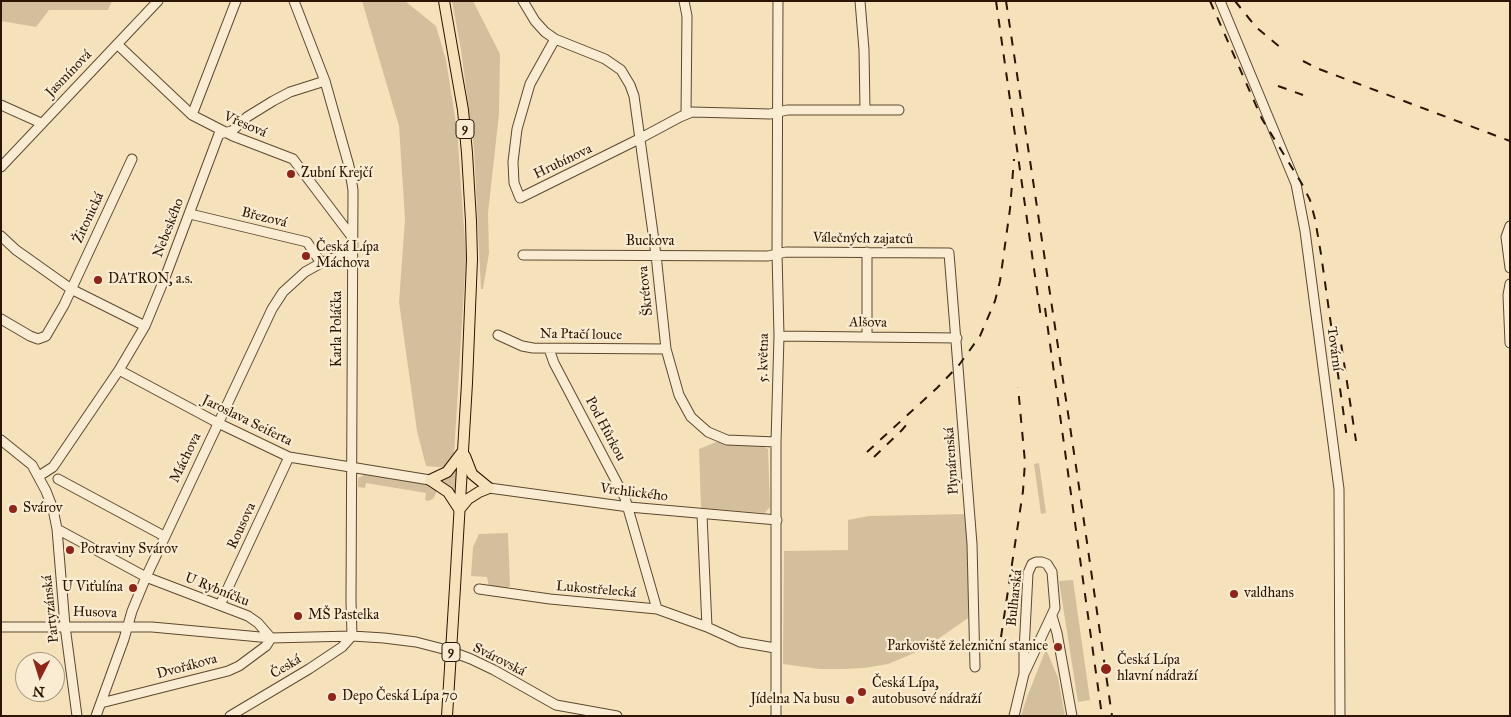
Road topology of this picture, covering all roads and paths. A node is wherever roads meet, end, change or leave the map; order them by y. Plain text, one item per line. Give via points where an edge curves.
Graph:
1 (158, 1) edge
2 (236, 1) edge
3 (294, 1) edge
4 (444, 1) edge
5 (523, 1) edge
6 (684, 1) edge
7 (778, 1) edge
8 (860, 1) edge
9 (1220, 1) edge
10 (555, 39) junction
11 (117, 44) junction
12 (325, 82) junction
13 (1, 105) edge
14 (865, 110) junction
15 (899, 110) dead end
16 (777, 112) junction
17 (686, 114) junction
18 (192, 115) junction
19 (41, 122) junction
20 (229, 135) junction
21 (639, 139) junction
22 (132, 159) dead end
23 (1, 167) edge
24 (190, 214) junction
25 (1510, 226) edge
26 (1, 236) edge
27 (352, 238) junction
28 (352, 251) junction
29 (867, 252) junction
30 (777, 253) junction
31 (949, 253) joint
32 (523, 255) dead end
33 (656, 256) junction
34 (322, 263) junction
35 (1510, 268) edge
36 (1510, 284) edge
37 (71, 289) junction
38 (1, 319) edge
39 (145, 326) junction
40 (498, 334) dead end
41 (779, 336) junction
42 (867, 336) junction
43 (957, 338) junction
44 (1510, 342) edge
45 (549, 349) junction
46 (666, 349) junction
47 (119, 370) junction
48 (218, 423) junction
49 (1, 440) edge
50 (776, 442) junction
51 (463, 450) junction
52 (289, 457) junction
53 (351, 468) junction
54 (39, 476) junction
55 (58, 479) dead end
56 (430, 480) junction
57 (489, 488) junction
58 (629, 507) junction
59 (459, 510) junction
60 (702, 514) junction
61 (777, 520) junction
62 (57, 529) junction
63 (164, 536) junction
64 (146, 577) junction
65 (479, 589) dead end
66 (220, 605) junction
67 (657, 609) junction
68 (1052, 616) junction
69 (65, 626) junction
70 (1, 627) edge
71 (127, 628) junction
72 (707, 628) junction
73 (352, 636) junction
74 (271, 638) junction
75 (776, 648) junction
76 (975, 667) dead end
77 (1024, 674) junction
78 (101, 703) junction
79 (578, 713) edge
80 (77, 716) edge
81 (96, 716) edge
82 (230, 716) edge
83 (447, 716) edge
84 (617, 716) edge
85 (776, 716) edge
86 (1014, 716) edge
87 (1072, 716) edge
88 (1340, 716) edge

1 - 11 street, Jasmínová
2 - 18 street
3 - 12 street, Karla Poláčka
4 - 51 main road, 9 via 463,110 471,220
5 - 10 street via 535,21
6 - 17 street via 687,16
7 - 16 street, 5. května
8 - 14 street
9 - 88 street, Tovární via 1296,184 1305,231 1339,489
10 - 21 street, Škrétova via 605,59 620,70 634,96
10 - 21 street, Hrubínova via 530,84 517,129 513,162 514,183 520,198
11 - 18 street, Vřesová
11 - 19 street, Jasmínová
12 - 20 street, Nebeského via 273,100
12 - 27 street, Karla Poláčka via 352,182
13 - 19 street
14 - 15 street, Hrubínova
14 - 16 street, Hrubínova
16 - 17 street, Hrubínova
16 - 30 street, 5. května
17 - 21 street, Hrubínova
18 - 20 street, Vřesová
19 - 23 street, Jasmínová
20 - 24 street, Nebeského via 219,134
20 - 27 street, Vřesová via 292,158
21 - 33 street, Škrétova
22 - 37 street, Žitonická
24 - 34 street, Březová via 307,242
24 - 39 street, Nebeského
25 - 35 street via 1506,237
26 - 37 street
27 - 28 street, Karla Poláčka
28 - 34 street, Máchova
28 - 53 street, Karla Poláčka
29 - 30 street, Válečných zajatců
29 - 31 street, Válečných zajatců
29 - 42 street
30 - 33 street, Buckova via 768,256
30 - 41 street, 5. května
31 - 43 street, Plynárenská
32 - 33 street, Buckova
33 - 46 street, Škrétova
34 - 48 street, Máchova via 305,272 283,292
36 - 44 street
37 - 38 street, Žitonická via 46,336 38,339
37 - 39 street
39 - 47 street, Nebeského
40 - 45 street, Na Ptačí louce via 522,346
41 - 42 street, Alšova
41 - 50 street, 5. května
42 - 43 street, Alšova
43 - 76 street, Plynárenská via 972,544
45 - 46 street, Na Ptačí louce
45 - 58 street, Pod Hůrkou
46 - 50 street, Škrétova via 679,395 691,417 708,432 728,440
47 - 48 street, Jaroslava Seiferta
47 - 54 street, Nebeského via 53,467
48 - 52 street, Jaroslava Seiferta
48 - 63 street, Máchova
49 - 54 street, Partyzánská via 32,465
50 - 61 street, 5. května
51 - 56 main road via 447,472
51 - 57 main road via 472,474
51 - 59 main road, 9
52 - 53 street, Jaroslava Seiferta
52 - 66 street, Rousova
53 - 56 street, Jaroslava Seiferta
53 - 73 street, Karla Poláčka
54 - 62 street, Partyzánská via 53,508
55 - 63 street
56 - 59 main road via 448,492
57 - 58 street, Vrchlického
57 - 59 main road via 468,500
58 - 60 street, Vrchlického
58 - 67 street, Pod Hůrkou
59 - 83 main road, 9, bridge
60 - 61 street, Vrchlického
60 - 72 street
61 - 75 street, 5. května
62 - 64 street, U Rybníčku
62 - 69 street, Partyzánská
63 - 64 street, Máchova
64 - 66 street, U Rybníčku
64 - 71 street, Máchova
65 - 67 street, Lukostřelecká
66 - 74 street, U Rybníčku via 248,616
67 - 72 street, Lukostřelecká
68 - 77 street, Bulharská
68 - 77 street, Bulharská via 1055,600 1052,572 1046,564 1036,562 1028,573
68 - 87 street, Bulharská
69 - 70 street, Husova
69 - 71 street, Husova
69 - 80 street, Partyzánská
71 - 74 street, Svárovská
71 - 78 street, Máchova
72 - 75 street, Lukostřelecká via 740,642
73 - 74 street, Svárovská
73 - 79 street, Svárovská via 416,642 446,650 494,670 556,705
73 - 82 street, Česká via 342,647 309,669
74 - 78 street, Dvořákova via 266,646 234,669
75 - 85 street, 5. května
77 - 86 street, Bulharská
78 - 81 street, Máchova
79 - 84 street, Svárovská

